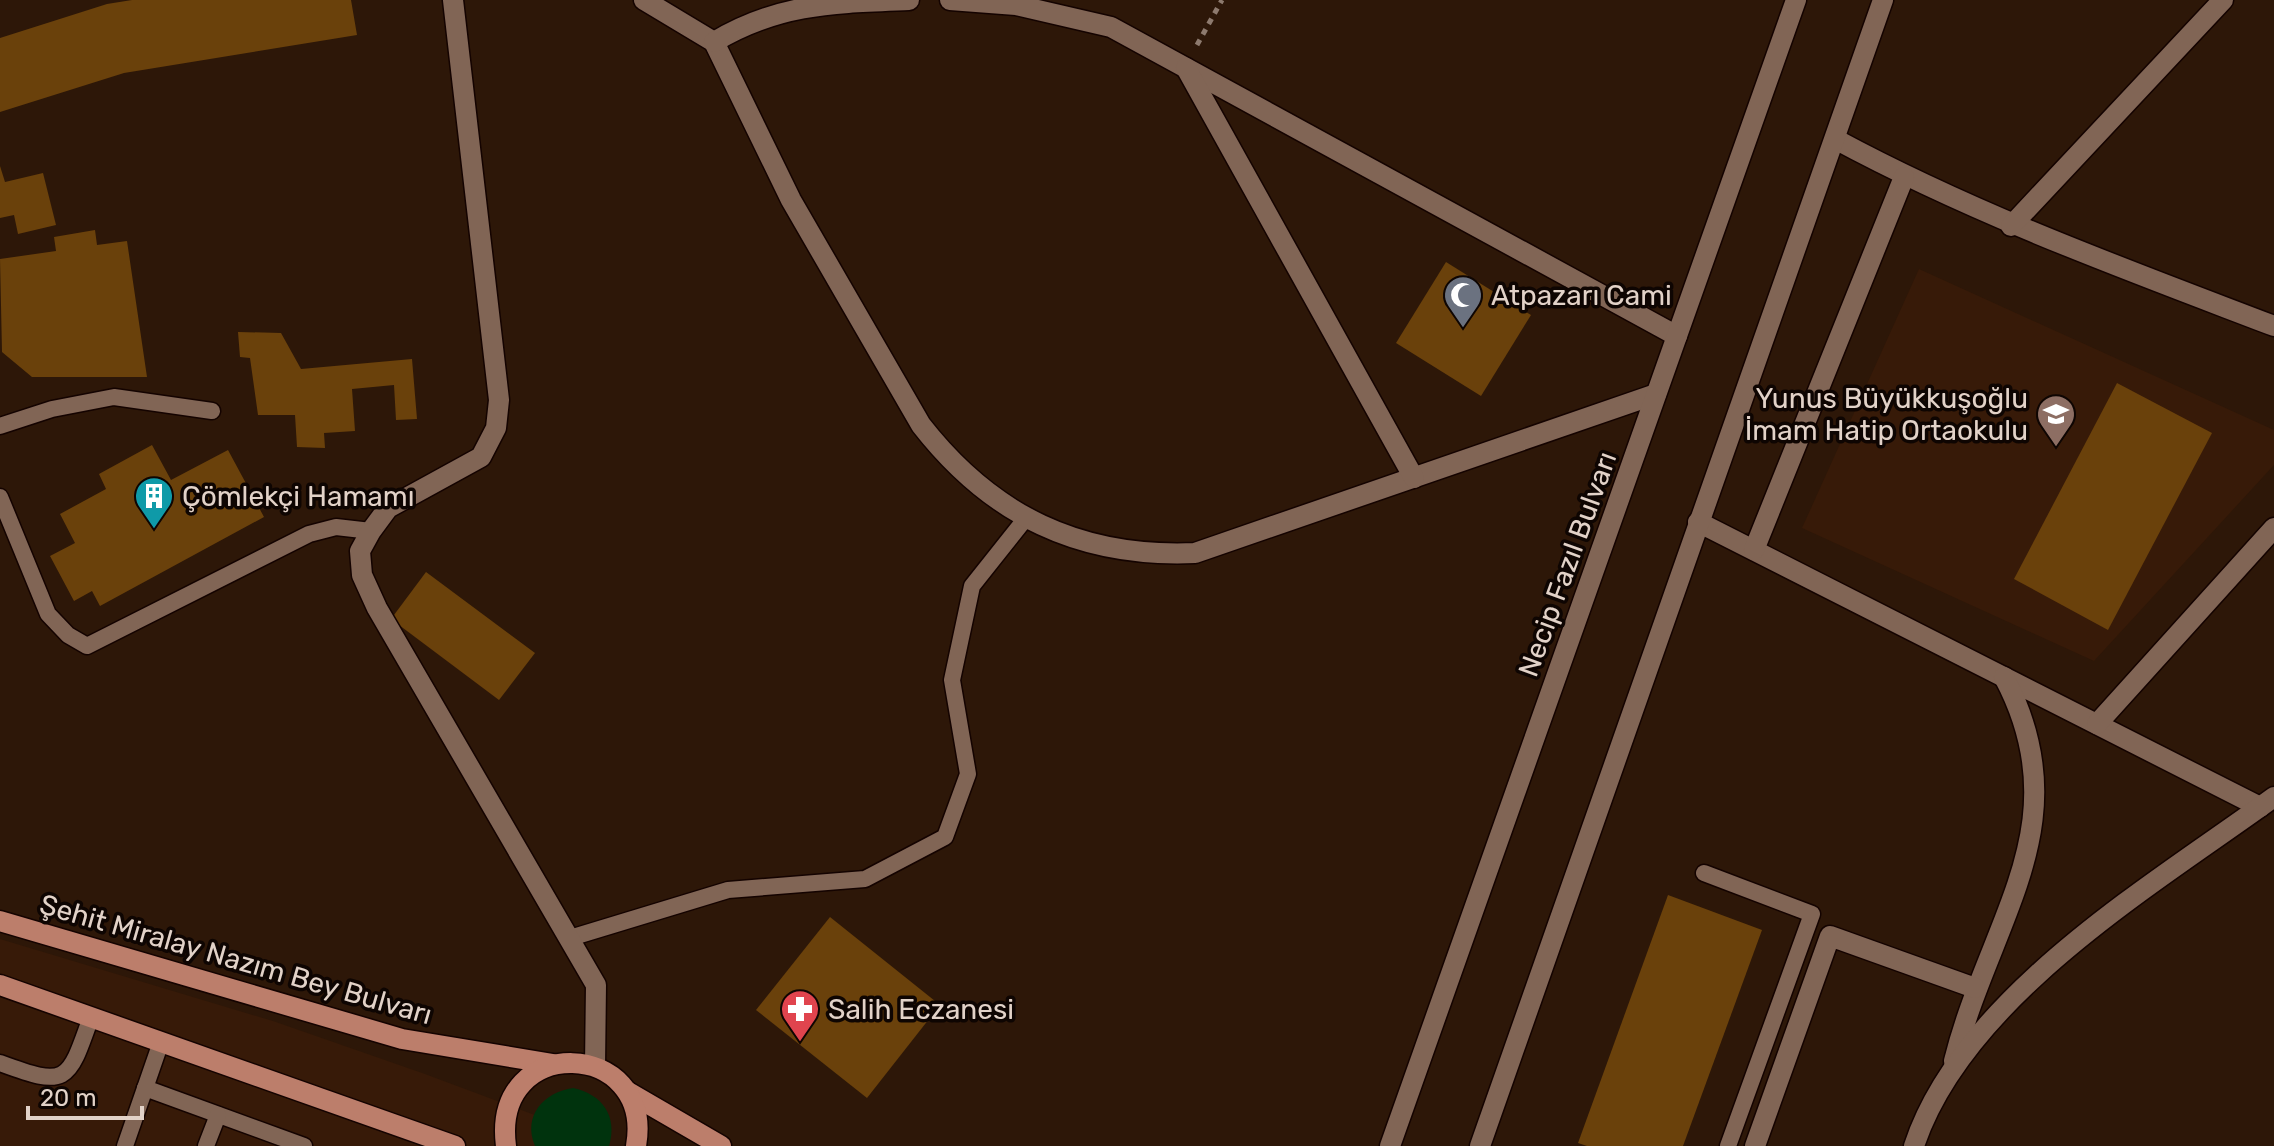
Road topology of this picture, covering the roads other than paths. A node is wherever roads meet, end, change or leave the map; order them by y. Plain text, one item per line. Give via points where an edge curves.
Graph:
1 (453, 0) edge
2 (909, 0) edge
3 (950, 0) edge
4 (1796, 0) edge
5 (1883, 0) edge
6 (2223, 0) edge
7 (645, 1) edge
8 (714, 42) junction
9 (1186, 67) junction
10 (1835, 139) junction
11 (1904, 177) junction
12 (2011, 226) junction
13 (2274, 326) edge
14 (1677, 336) junction
15 (1656, 394) junction
16 (212, 411) dead end
17 (0, 426) edge
18 (1414, 478) junction
19 (0, 497) edge
20 (1026, 518) junction
21 (1698, 522) junction
22 (2274, 528) edge
23 (371, 531) junction
24 (1754, 550) junction
25 (2004, 677) junction
26 (2097, 724) junction
27 (2267, 802) edge
28 (1704, 873) dead end
29 (0, 921) edge
30 (570, 938) junction
31 (0, 985) edge
32 (1975, 988) junction
33 (91, 1017) junction
34 (161, 1042) junction
35 (0, 1063) edge
36 (553, 1064) junction
37 (595, 1066) junction
38 (1952, 1071) junction
39 (145, 1088) junction
40 (627, 1091) junction
41 (218, 1115) junction
42 (1485, 1145) edge
43 (125, 1146) edge
44 (206, 1146) edge
45 (304, 1146) edge
46 (455, 1146) edge
47 (506, 1146) edge
48 (636, 1146) edge
49 (721, 1146) edge
50 (1390, 1146) edge
51 (1728, 1146) edge
52 (1755, 1146) edge
53 (1914, 1146) edge

1 - 23 street via 499,400 496,428 481,457 388,508
2 - 8 street via 792,9 740,26
3 - 9 street via 1016,5 1111,27
4 - 14 street, Necip Fazıl Bulvarı
5 - 10 street
6 - 12 street
7 - 8 street
8 - 20 street via 791,200 921,425 967,477
9 - 14 street
9 - 18 street
10 - 11 street
10 - 21 street
11 - 12 street
11 - 24 street
12 - 13 street
14 - 15 street, Necip Fazıl Bulvarı
15 - 18 street
15 - 50 street, Necip Fazıl Bulvarı
16 - 17 lane via 114,397
18 - 20 street via 1195,553 1096,546
19 - 23 lane via 48,614 87,646 309,534 336,527
20 - 30 lane via 972,586 952,680 968,774 945,837 865,879 728,890
21 - 24 street
21 - 42 street
22 - 26 street
23 - 30 street via 360,551 362,575 377,608
24 - 25 street
25 - 26 street
25 - 32 street via 2030,736 2036,768 2035,818 2021,876
26 - 27 street
27 - 38 street via 2045,967
28 - 51 lane via 1812,914
29 - 36 main road, Şehit Miralay Nazım Bey Bulvarı via 402,1039
30 - 37 street via 596,985
31 - 33 main road
32 - 38 street
32 - 52 street via 1830,936
33 - 34 main road
33 - 35 lane via 76,1060 62,1073 45,1080
34 - 39 lane
34 - 46 main road
36 - 37 main road, Şehit Miralay Nazım Bey Bulvarı
36 - 47 main road via 518,1087 506,1116
37 - 40 main road
38 - 53 street
39 - 41 lane
39 - 43 lane
40 - 48 main road via 637,1110
40 - 49 main road
41 - 44 lane
41 - 45 lane

